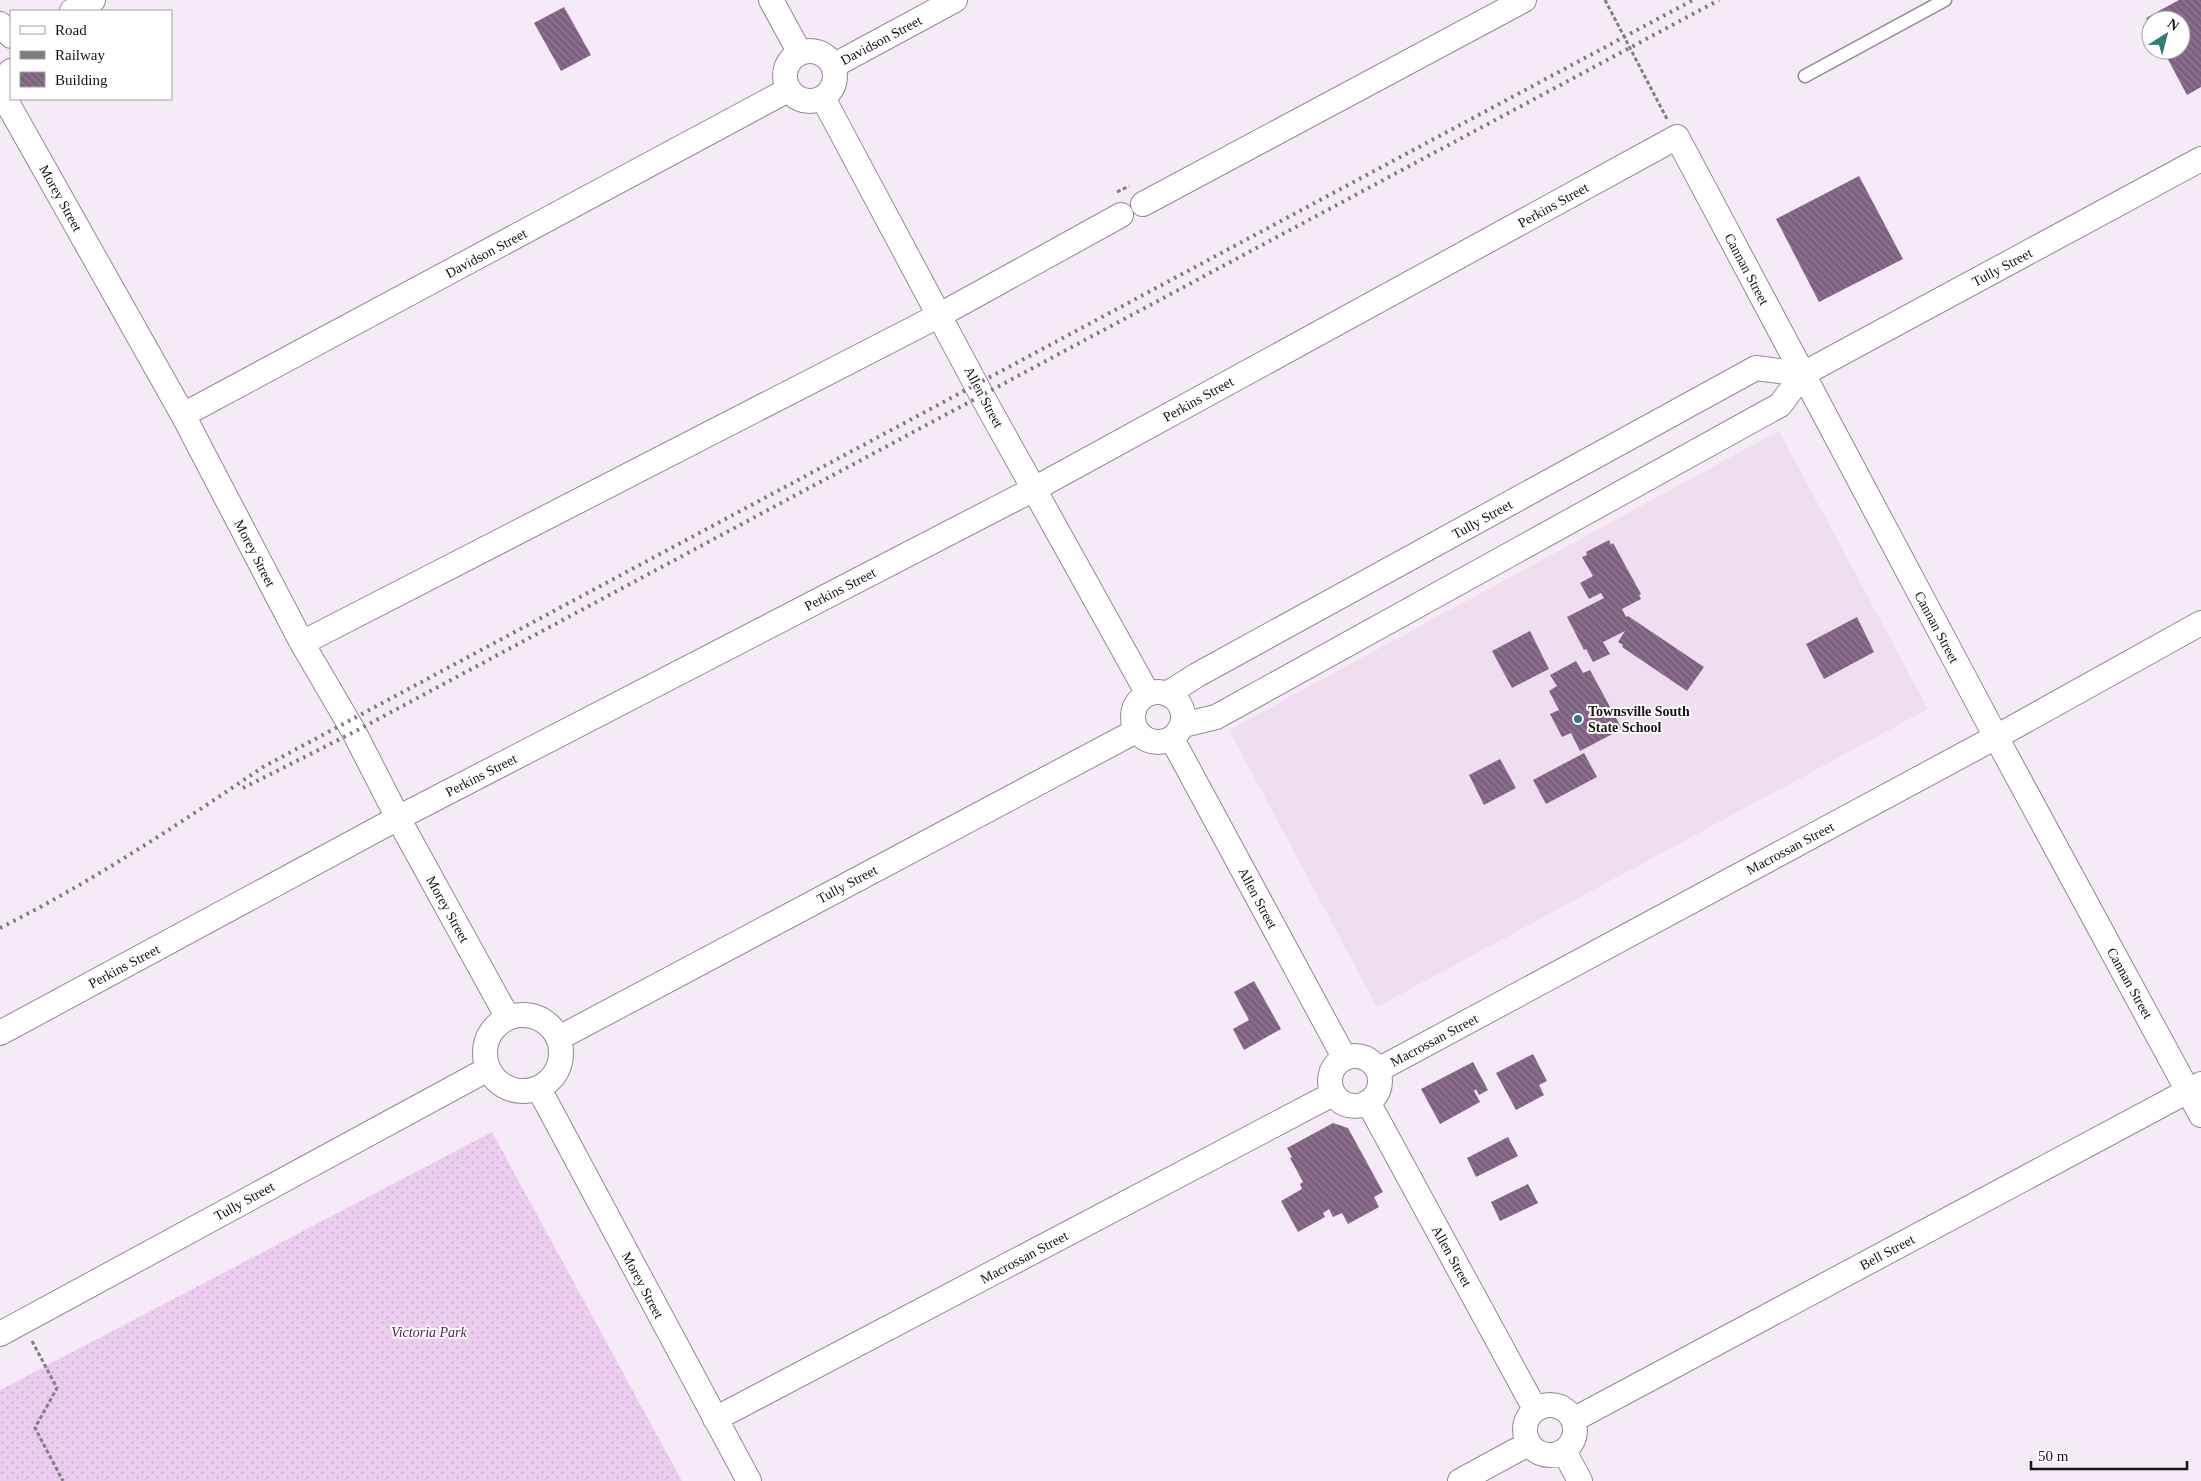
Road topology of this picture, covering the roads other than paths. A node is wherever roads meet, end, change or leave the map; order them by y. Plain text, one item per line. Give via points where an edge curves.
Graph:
1 (93, 0) edge
2 (771, 0) edge
3 (956, 0) edge
4 (1524, 0) edge
5 (1945, 0) edge
6 (74, 10) edge
7 (0, 24) edge
8 (10, 35) edge
9 (800, 53) junction
10 (833, 66) junction
11 (10, 72) edge
12 (1805, 76) dead end
13 (0, 82) edge
14 (0, 90) edge
15 (788, 90) junction
16 (823, 98) junction
17 (1677, 138) joint
18 (2201, 159) edge
19 (1143, 204) dead end
20 (1120, 215) dead end
21 (940, 314) junction
22 (1803, 374) junction
23 (183, 415) junction
24 (1034, 489) junction
25 (2201, 623) edge
26 (302, 643) junction
27 (1158, 694) junction
28 (1136, 731) junction
29 (1177, 732) junction
30 (1996, 737) junction
31 (398, 818) junction
32 (508, 1018) junction
33 (0, 1034) edge
34 (559, 1038) junction
35 (1344, 1057) junction
36 (488, 1069) junction
37 (1378, 1070) junction
38 (2195, 1087) edge
39 (539, 1088) junction
40 (1333, 1094) junction
41 (1368, 1102) junction
42 (2201, 1115) edge
43 (0, 1334) edge
44 (1535, 1409) junction
45 (715, 1419) junction
46 (1573, 1420) junction
47 (1528, 1444) junction
48 (1564, 1451) junction
49 (749, 1481) edge
50 (1460, 1481) edge
51 (1580, 1481) edge

1 - 6 street
2 - 9 street
3 - 10 street, Davidson Street
4 - 19 street
5 - 12 lane
7 - 8 street
9 - 10 street via 820,53
9 - 15 street via 786,68
10 - 16 street via 835,84
11 - 13 street
14 - 23 street, Morey Street
15 - 16 street via 805,101 815,102
15 - 23 street, Davidson Street
16 - 21 street, Allen Street
17 - 22 street, Cannan Street
17 - 24 street, Perkins Street
18 - 22 street, Tully Street
20 - 21 street
21 - 24 street, Allen Street
21 - 26 street
22 - 27 street, Tully Street via 1756,368
22 - 29 street, Tully Street via 1780,405 1216,717
22 - 30 street, Cannan Street
23 - 26 street, Morey Street
24 - 27 street, Allen Street
24 - 31 street, Perkins Street
25 - 30 street, Macrossan Street
26 - 31 street, Morey Street via 354,732
27 - 28 street via 1139,700 1133,710
27 - 29 street via 1176,699 1181,707 1184,716
28 - 29 street via 1146,740 1159,743
28 - 34 street, Tully Street
29 - 35 street, Allen Street
30 - 37 street, Macrossan Street
30 - 38 street, Cannan Street
31 - 32 street, Morey Street
31 - 33 street, Perkins Street
32 - 34 street via 532,1015 552,1027
32 - 36 street via 497,1024 488,1039 485,1057
34 - 39 street via 562,1049 557,1072 550,1082
35 - 37 street via 1364,1057
35 - 40 street via 1330,1073
36 - 39 street via 504,1087 521,1091
36 - 43 street, Tully Street
37 - 41 street via 1379,1088
38 - 42 street, Cannan Street
38 - 46 street, Bell Street
39 - 45 street, Morey Street
40 - 41 street via 1350,1105 1360,1106
40 - 45 street, Macrossan Street
41 - 44 street, Allen Street
44 - 46 street via 1559,1406
44 - 47 street via 1525,1423
45 - 49 street, Morey Street
46 - 48 street via 1574,1438
47 - 48 street via 1544,1455
47 - 50 street
48 - 51 street

